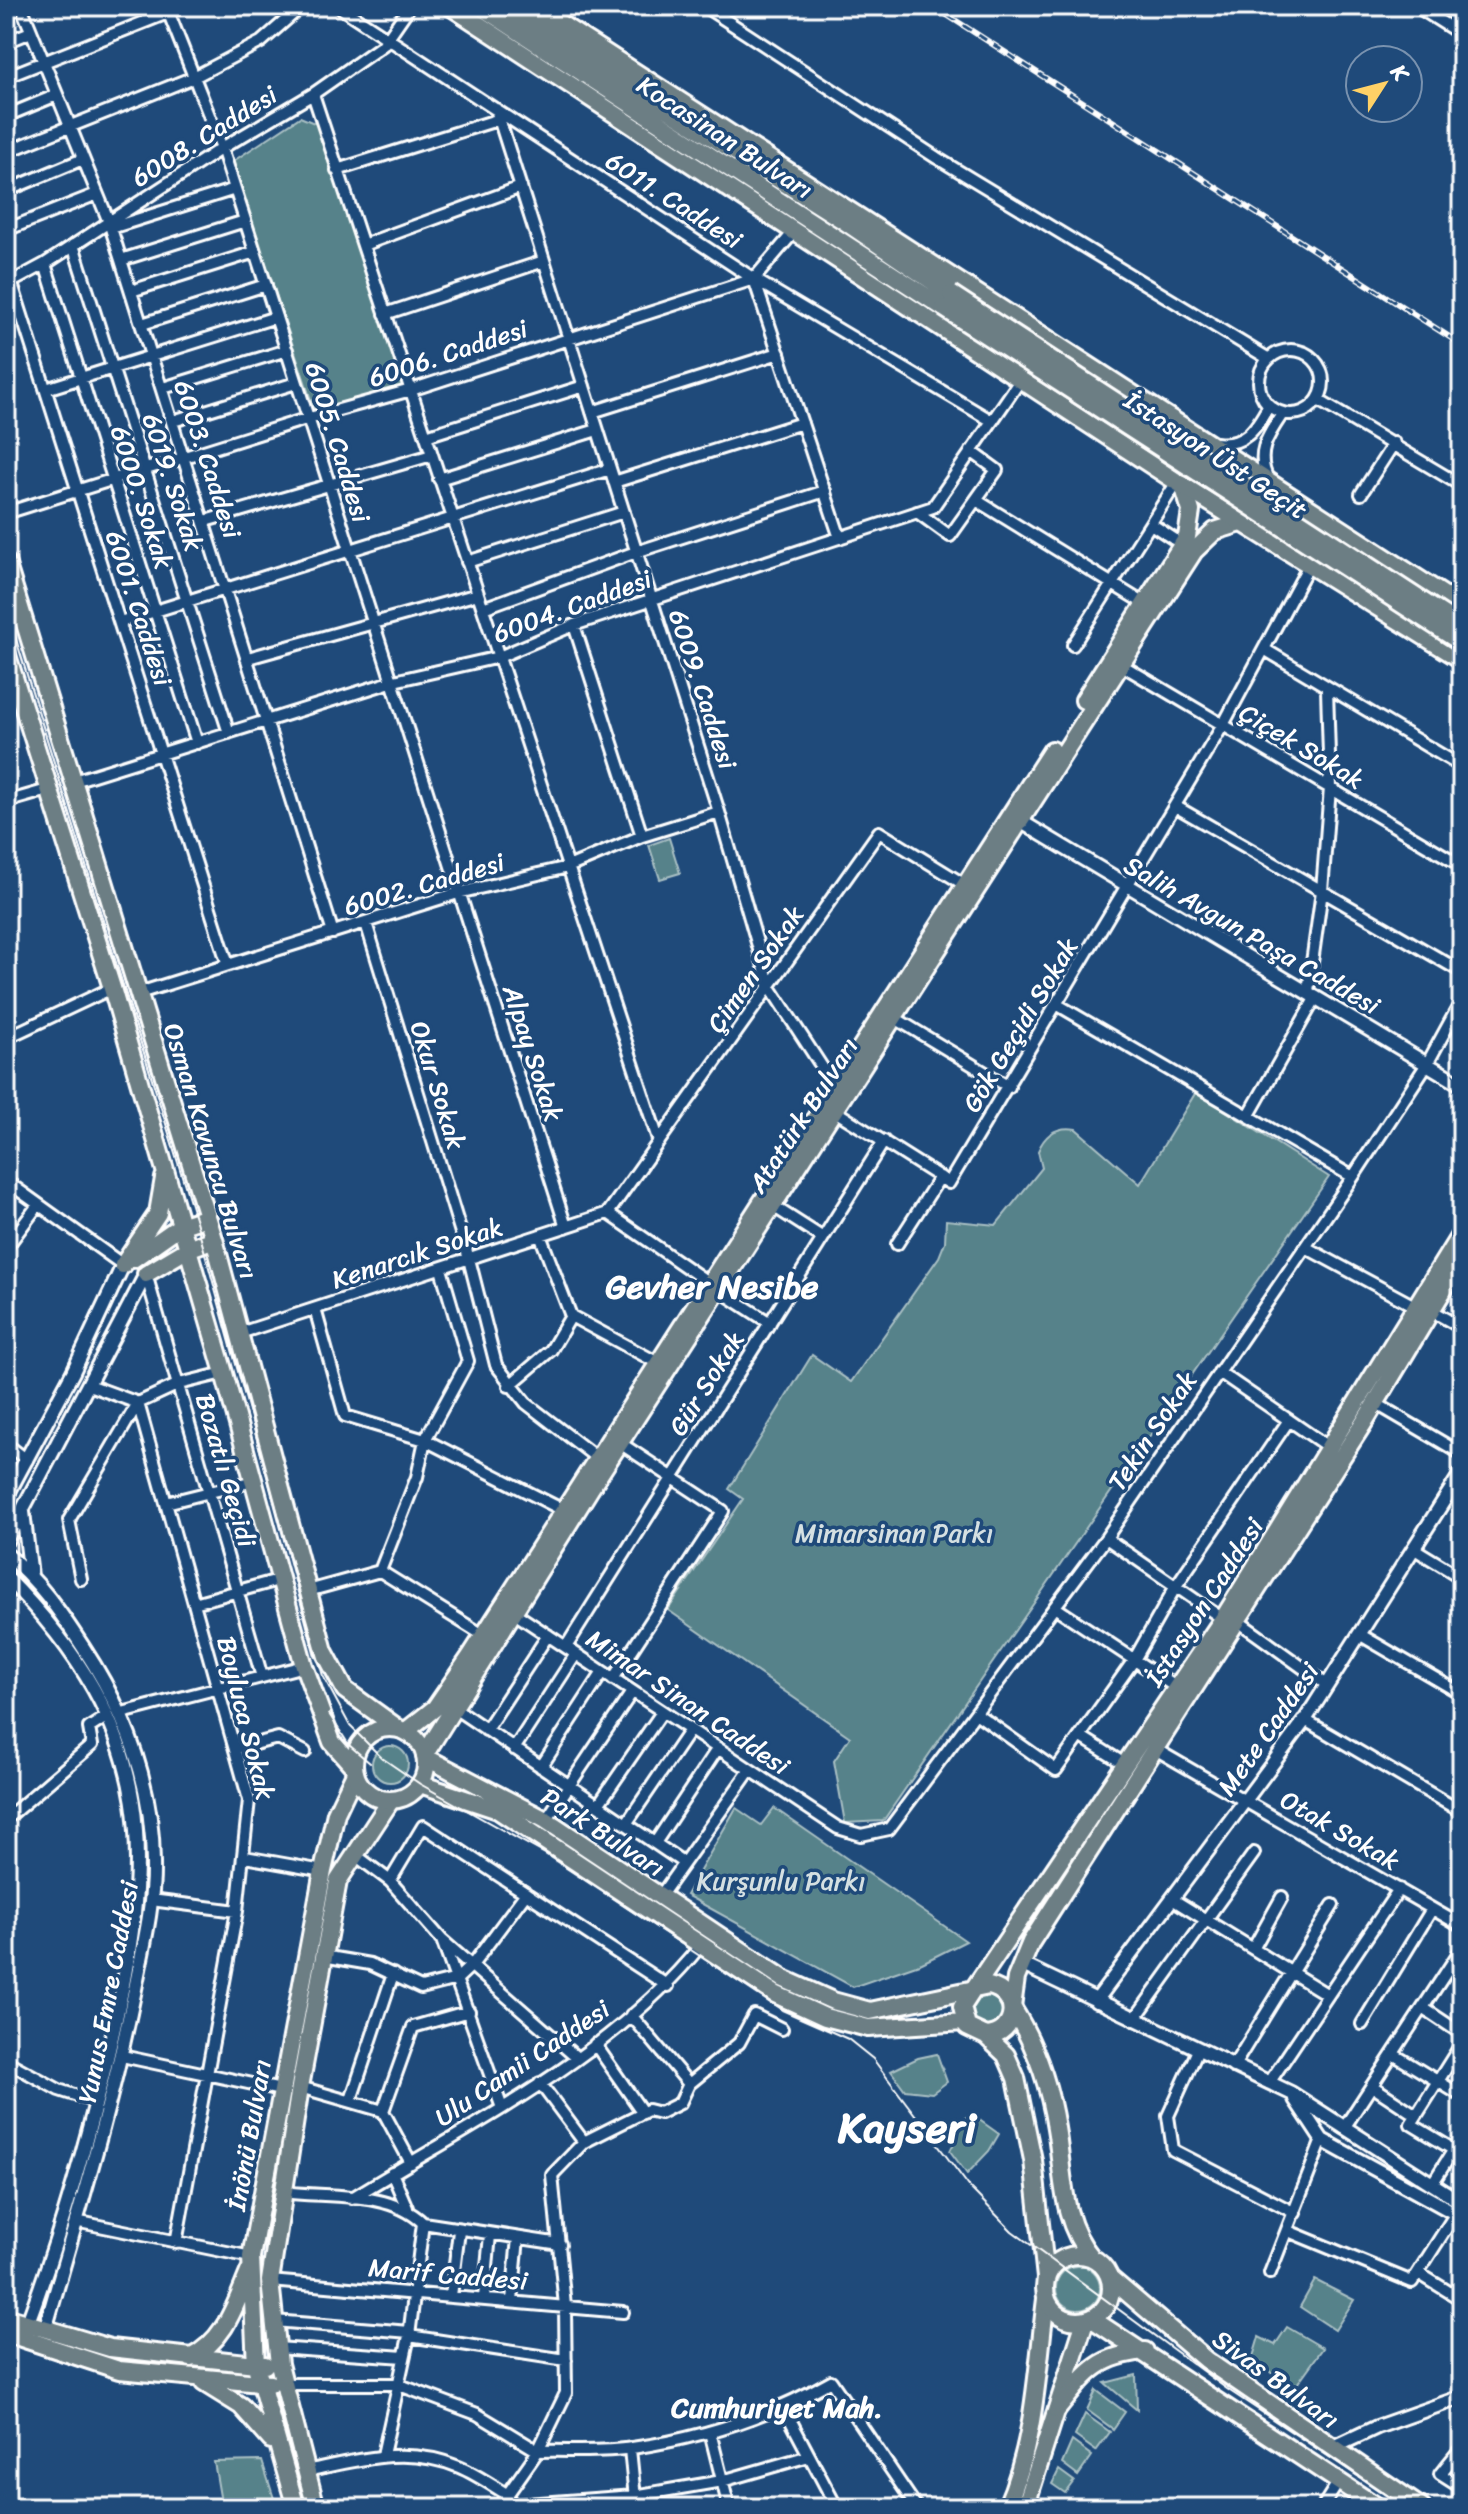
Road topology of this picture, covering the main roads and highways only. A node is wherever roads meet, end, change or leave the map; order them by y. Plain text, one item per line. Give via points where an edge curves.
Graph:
1 (450, 6) edge
2 (480, 6) edge
3 (505, 6) edge
4 (533, 6) edge
5 (948, 301) junction
6 (1165, 414) junction
7 (1205, 440) junction
8 (1136, 454) junction
9 (1270, 482) junction
10 (1180, 484) junction
11 (1308, 507) junction
12 (1241, 523) junction
13 (1287, 551) junction
14 (6, 562) edge
15 (1462, 607) edge
16 (1462, 627) edge
17 (1462, 643) edge
18 (6, 652) edge
19 (1462, 660) edge
20 (10, 681) edge
21 (164, 1170) junction
22 (207, 1217) junction
23 (180, 1226) junction
24 (1462, 1232) edge
25 (214, 1239) junction
26 (188, 1249) junction
27 (1462, 1259) edge
28 (146, 1274) road end
29 (714, 1287) junction
30 (1425, 1310) junction
31 (1230, 1620) junction
32 (402, 1730) junction
33 (425, 1756) junction
34 (354, 1770) junction
35 (420, 1784) junction
36 (391, 1800) junction
37 (973, 1990) junction
38 (1012, 2007) junction
39 (965, 2022) junction
40 (986, 2036) junction
41 (1092, 2258) junction
42 (252, 2261) junction
43 (1046, 2278) junction
44 (1110, 2278) junction
45 (1046, 2299) junction
46 (6, 2317) edge
47 (1089, 2320) junction
48 (6, 2333) edge
49 (1145, 2351) junction
50 (278, 2356) junction
51 (190, 2358) junction
52 (256, 2366) junction
53 (195, 2379) junction
54 (260, 2384) junction
55 (283, 2384) junction
56 (1057, 2410) junction
57 (280, 2455) junction
58 (296, 2508) edge
59 (316, 2508) edge
60 (1006, 2508) edge
61 (1025, 2508) edge
62 (1379, 2508) edge
63 (1422, 2508) edge

1 - 8 main road
2 - 5 main road, Kocasinan Bulvarı
3 - 5 main road, Kocasinan Bulvarı via 841,219
4 - 6 main road
5 - 16 main road, İstasyon Üst Geçit, bridge
5 - 17 main road, İstasyon Üst Geçit, bridge
6 - 7 main road
6 - 8 main road via 1172,431 1167,447 1154,456
7 - 9 main road
7 - 10 main road, Atatürk Bulvarı via 1189,441 1177,452 1174,473
8 - 10 main road
9 - 11 main road
9 - 12 main road, Atatürk Bulvarı via 1276,498 1271,515 1257,524
10 - 12 main road
10 - 29 main road, Atatürk Bulvarı via 1191,520 1183,545 835,1087
11 - 13 main road via 1292,507 1279,518 1276,533
11 - 15 main road
12 - 13 main road
12 - 29 main road, Atatürk Bulvarı via 1215,531 1200,543 773,1206
13 - 19 main road
14 - 22 main road, Osman Kavuncu Bulvarı
18 - 20 main road, Osman Kavuncu Bulvarı
20 - 21 main road, Osman Kavuncu Bulvarı via 51,789
21 - 23 main road, Osman Kavuncu Bulvarı
21 - 23 main road via 158,1213 123,1265
22 - 23 main road
22 - 25 main road, Osman Kavuncu Bulvarı
23 - 26 main road, Osman Kavuncu Bulvarı
24 - 30 main road, İstasyon Caddesi
25 - 26 main road
25 - 32 main road, Osman Kavuncu Bulvarı via 332,1671 345,1690
26 - 28 main road
26 - 34 main road, Osman Kavuncu Bulvarı via 304,1666 332,1742
27 - 30 main road, İstasyon Caddesi
29 - 32 main road, Atatürk Bulvarı via 658,1363 435,1708
29 - 33 main road, Atatürk Bulvarı
30 - 31 main road, İstasyon Caddesi via 1331,1449
30 - 31 main road, İstasyon Caddesi via 1375,1403
31 - 37 main road, İstasyon Caddesi via 1177,1688
31 - 38 main road, İstasyon Caddesi via 1155,1749 1031,1942
32 - 33 main road via 418,1741
32 - 34 main road via 376,1730 364,1738
33 - 35 main road
33 - 37 main road, Park Bulvarı via 546,1820 784,1979 833,2001 870,2011
34 - 36 main road via 367,1792
34 - 42 main road, İnönü Bulvarı via 336,1813 323,1871
35 - 36 main road
35 - 39 main road, Park Bulvarı via 498,1810 775,1994 825,2017 868,2028
36 - 50 main road, İnönü Bulvarı via 338,1881 270,2281
37 - 38 main road via 995,1987
37 - 39 main road via 962,2007
38 - 40 main road via 1006,2028
38 - 41 main road via 1034,2043 1056,2126 1068,2215
39 - 40 main road
40 - 43 main road via 1006,2055 1016,2078 1033,2160
41 - 43 main road via 1065,2258
41 - 44 main road
42 - 51 main road via 224,2329
42 - 52 main road, İnönü Bulvarı
43 - 45 main road
44 - 47 main road via 1108,2305
44 - 63 main road, Sivas Bulvarı via 1206,2360
45 - 47 main road via 1065,2319
45 - 60 main road via 1029,2435
46 - 51 main road via 110,2348
47 - 49 main road, Sivas Bulvarı
47 - 56 main road
48 - 53 main road via 119,2370
49 - 56 main road via 1099,2363
49 - 62 main road, Sivas Bulvarı
50 - 52 main road
50 - 55 main road, İnönü Bulvarı
51 - 52 main road
52 - 54 main road, İnönü Bulvarı
53 - 54 main road
53 - 57 main road via 241,2406
54 - 55 main road
54 - 57 main road, İnönü Bulvarı
55 - 59 main road, İnönü Bulvarı
56 - 61 main road
57 - 58 main road, İnönü Bulvarı

